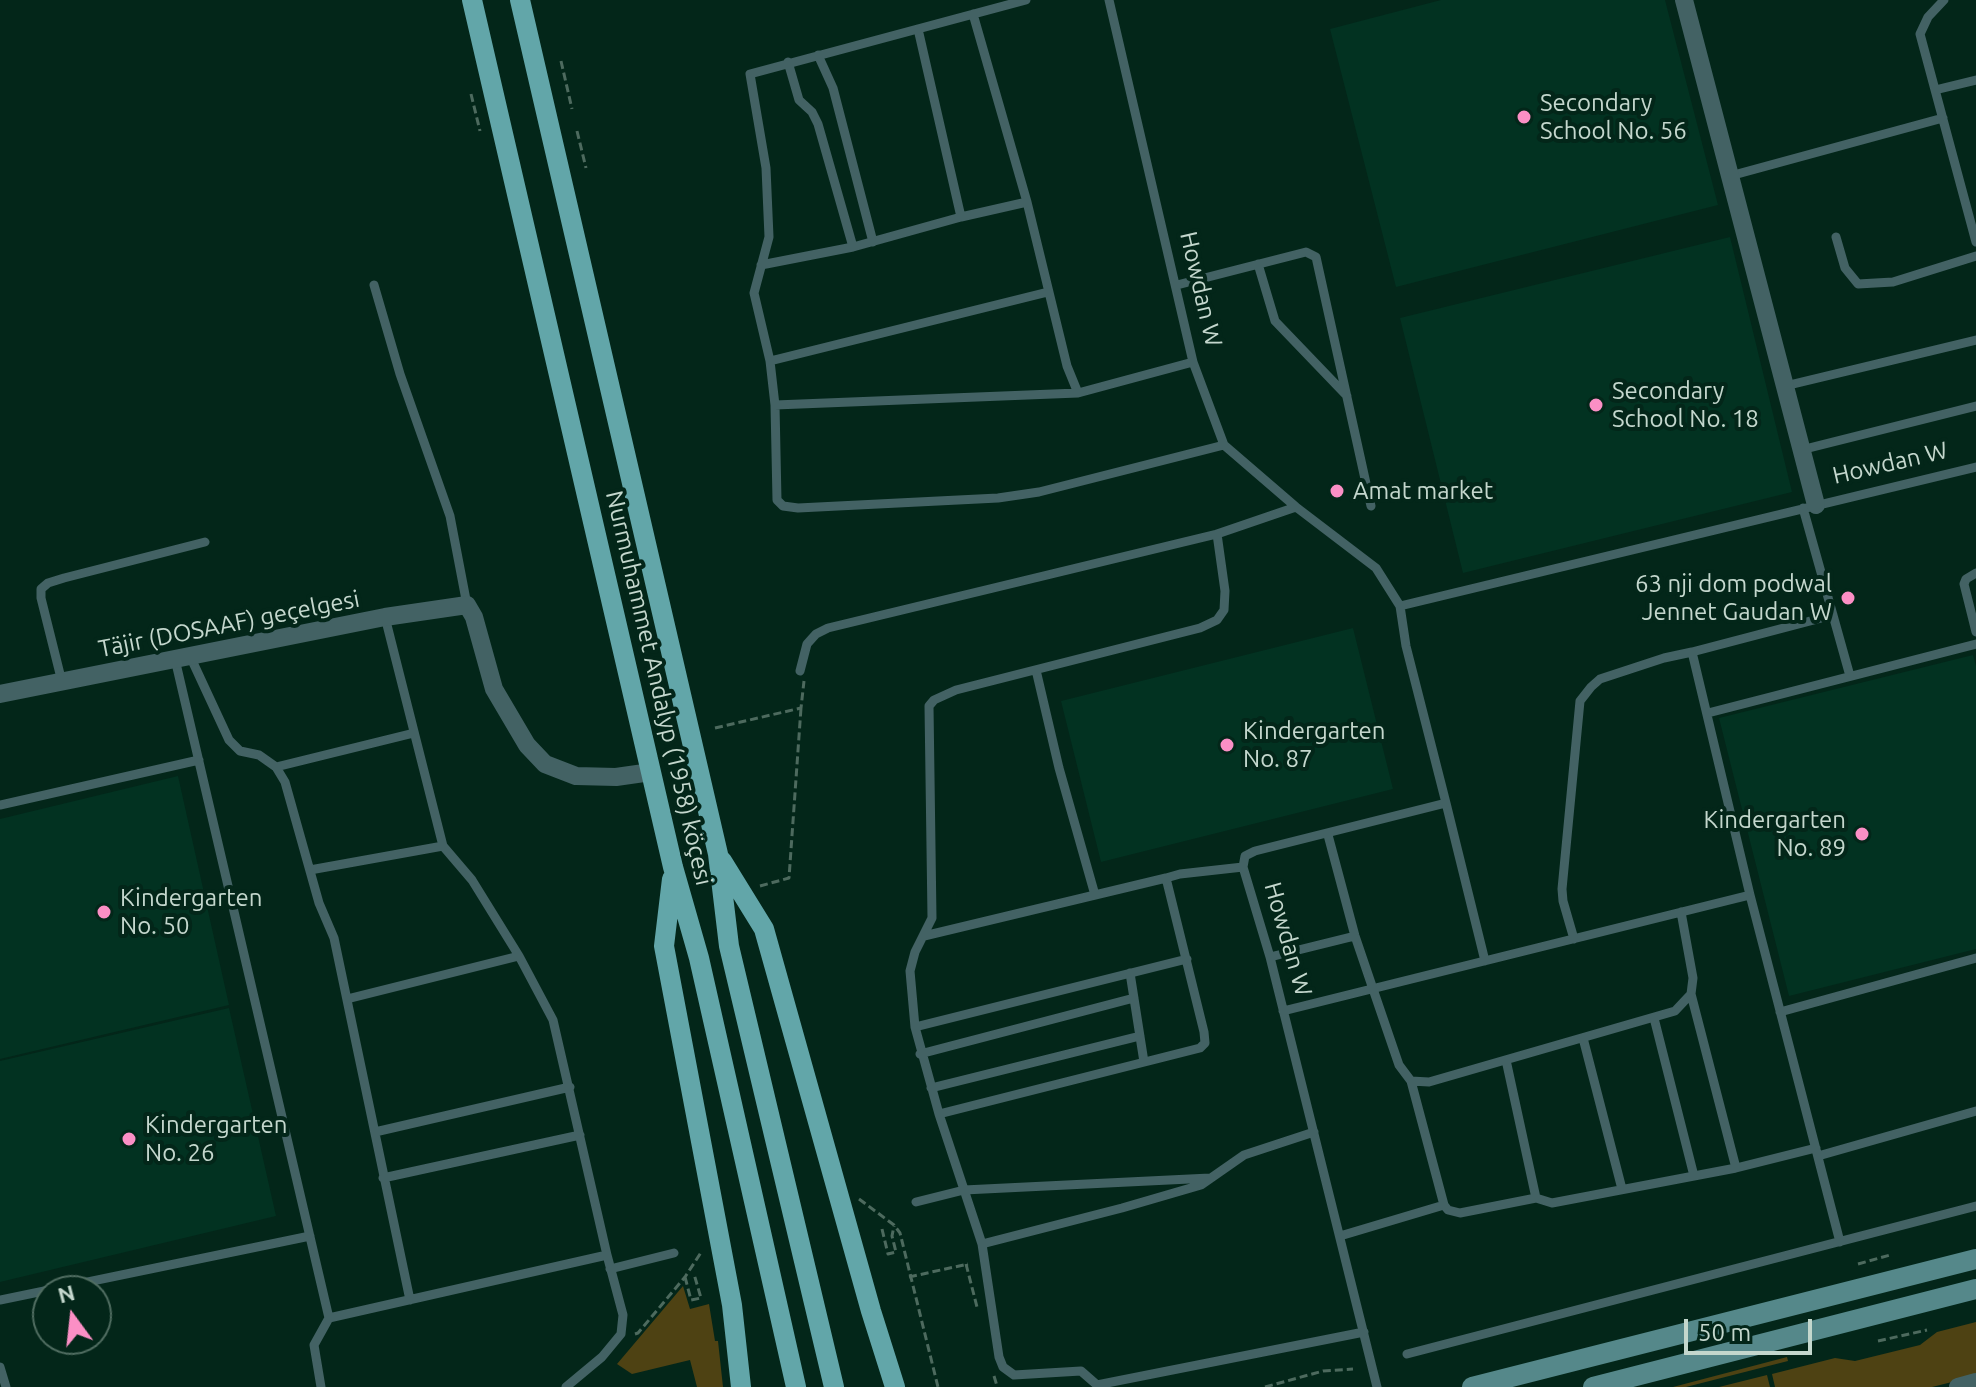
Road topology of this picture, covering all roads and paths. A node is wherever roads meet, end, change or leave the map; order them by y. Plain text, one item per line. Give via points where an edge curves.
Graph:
1 (472, 0) edge
2 (520, 0) edge
3 (1026, 0) edge
4 (1109, 0) edge
5 (1684, 0) edge
6 (1944, 0) edge
7 (973, 14) junction
8 (918, 29) junction
9 (818, 55) junction
10 (561, 61) dead end
11 (788, 62) junction
12 (1976, 80) edge
13 (1935, 90) junction
14 (471, 94) dead end
15 (572, 109) dead end
16 (1943, 118) junction
17 (480, 131) dead end
18 (577, 131) dead end
19 (586, 168) dead end
20 (1730, 176) junction
21 (1027, 202) junction
22 (961, 217) junction
23 (1836, 237) dead end
24 (873, 242) junction
25 (1976, 242) edge
26 (853, 247) junction
27 (1976, 256) edge
28 (1258, 264) junction
29 (761, 265) junction
30 (374, 285) dead end
31 (1177, 285) junction
32 (1048, 292) junction
33 (1976, 340) edge
34 (770, 361) junction
35 (1193, 362) junction
36 (1785, 386) junction
37 (1078, 393) junction
38 (1347, 396) junction
39 (775, 405) junction
40 (1976, 406) edge
41 (1224, 445) junction
42 (1801, 450) junction
43 (1976, 467) edge
44 (1371, 506) dead end
45 (1296, 507) junction
46 (1809, 507) junction
47 (1217, 534) junction
48 (205, 542) dead end
49 (1976, 573) edge
50 (467, 605) junction
51 (1400, 606) junction
52 (1833, 615) junction
53 (385, 617) junction
54 (1976, 632) edge
55 (1976, 644) edge
56 (1692, 652) junction
57 (183, 657) junction
58 (801, 667) joint
59 (1036, 670) junction
60 (1850, 676) junction
61 (62, 682) junction
62 (0, 694) edge
63 (801, 708) junction
64 (1708, 713) junction
65 (715, 728) dead end
66 (414, 733) junction
67 (199, 760) junction
68 (276, 767) junction
69 (651, 772) junction
70 (1446, 803) junction
71 (0, 805) edge
72 (1328, 835) junction
73 (443, 846) junction
74 (718, 854) junction
75 (673, 867) junction
76 (1243, 867) junction
77 (310, 870) junction
78 (1166, 878) junction
79 (759, 886) dead end
80 (1095, 895) junction
81 (1750, 895) junction
82 (1681, 912) junction
83 (924, 936) junction
84 (1355, 936) junction
85 (1574, 939) junction
86 (519, 956) junction
87 (1270, 957) junction
88 (1976, 958) edge
89 (1187, 959) junction
90 (1485, 961) junction
91 (1130, 973) junction
92 (1373, 989) junction
93 (1691, 994) junction
94 (1134, 998) junction
95 (347, 999) junction
96 (1283, 1011) junction
97 (1780, 1012) junction
98 (1654, 1018) junction
99 (915, 1027) junction
100 (1140, 1036) junction
101 (1583, 1038) junction
102 (920, 1054) junction
103 (1506, 1060) junction
104 (1144, 1062) junction
105 (1411, 1081) junction
106 (570, 1087) junction
107 (931, 1088) junction
108 (1976, 1111) edge
109 (939, 1114) junction
110 (375, 1132) junction
111 (1314, 1132) junction
112 (580, 1135) junction
113 (1817, 1152) junction
114 (1736, 1168) junction
115 (1694, 1176) junction
116 (383, 1178) junction
117 (1210, 1178) junction
118 (1622, 1189) junction
119 (964, 1190) junction
120 (855, 1196) dead end
121 (1536, 1198) junction
122 (916, 1202) dead end
123 (1444, 1205) junction
124 (1976, 1206) edge
125 (894, 1225) junction
126 (882, 1229) dead end
127 (310, 1236) junction
128 (1340, 1236) junction
129 (1840, 1242) junction
130 (982, 1244) junction
131 (704, 1247) dead end
132 (674, 1253) dead end
133 (607, 1255) junction
134 (1890, 1255) dead end
135 (1976, 1259) edge
136 (983, 1261) junction
137 (1858, 1264) dead end
138 (610, 1269) junction
139 (694, 1274) dead end
140 (685, 1277) junction
141 (909, 1277) junction
142 (1976, 1289) edge
143 (0, 1300) edge
144 (410, 1300) junction
145 (329, 1318) junction
146 (1927, 1330) dead end
147 (1364, 1332) junction
148 (621, 1334) junction
149 (1878, 1341) dead end
150 (1407, 1354) dead end
151 (0, 1367) edge
152 (1353, 1369) dead end
153 (1976, 1382) edge
154 (6, 1387) edge
155 (321, 1387) edge
156 (566, 1387) edge
157 (741, 1387) edge
158 (796, 1387) edge
159 (834, 1387) edge
160 (895, 1387) edge
161 (938, 1387) edge
162 (1265, 1387) edge
163 (1377, 1387) edge
164 (1472, 1387) edge
165 (1593, 1387) edge
166 (1958, 1387) edge

1 - 69 main road, Nurmuhammet Andalyp (1958) köçesi
2 - 74 main road, Nurmuhammet Andalyp (1958) köçesi
3 - 7 lane
4 - 31 lane, Howdan W
5 - 20 street, Howdan W
6 - 13 lane via 1920,34
7 - 8 lane
7 - 21 lane
8 - 9 lane
8 - 22 lane
9 - 11 lane
9 - 24 lane via 833,88
10 - 15 path
11 - 26 lane via 799,100 818,124
11 - 29 lane via 750,74 766,168 769,237
12 - 13 lane
13 - 16 lane
14 - 17 path
16 - 20 lane
16 - 25 lane
18 - 19 path
20 - 36 street, Howdan W
21 - 22 lane
21 - 32 lane
22 - 24 lane
23 - 27 lane via 1845,268 1858,284 1893,282
24 - 26 lane
26 - 29 lane
28 - 31 lane
28 - 38 lane via 1275,321
28 - 38 lane via 1306,252 1316,257
29 - 34 lane via 754,293
30 - 50 lane via 450,516
31 - 35 lane, Howdan W
32 - 34 lane
32 - 37 lane
33 - 36 lane
34 - 39 lane
35 - 37 lane
35 - 41 lane, Howdan W
36 - 42 street, Howdan W
37 - 39 lane
38 - 44 lane
39 - 41 lane via 777,500 798,508 1039,492
40 - 42 lane
41 - 45 lane, Howdan W
42 - 46 street, Howdan W
43 - 46 lane, Howdan W
45 - 47 lane
45 - 51 lane, Howdan W via 1376,568
46 - 51 lane, Howdan W
46 - 52 lane
47 - 58 lane via 828,628 807,644
47 - 59 lane via 1225,591 1224,610 1217,620
48 - 61 lane via 64,578 41,589
49 - 54 lane via 1964,584
50 - 53 street, Täjir (DOSAAF) geçelgesi
50 - 69 street via 494,689 527,745 545,764 576,776
51 - 70 lane, Howdan W
52 - 56 lane
52 - 60 lane
53 - 57 street, Täjir (DOSAAF) geçelgesi
53 - 66 lane
55 - 60 lane
56 - 64 lane
56 - 85 lane via 1600,679 1580,701 1562,889
57 - 61 street, Täjir (DOSAAF) geçelgesi
57 - 67 lane
57 - 68 lane via 229,740 240,751 259,755
58 - 63 path
59 - 80 lane
59 - 83 lane via 956,690 929,706 932,918
60 - 64 lane
61 - 62 street, Täjir (DOSAAF) geçelgesi
63 - 65 path
63 - 79 path via 789,878
64 - 81 lane
66 - 68 lane
66 - 73 lane
67 - 71 lane
67 - 127 lane
68 - 77 lane
69 - 75 main road, Nurmuhammet Andalyp (1958) köçesi
70 - 72 lane, Howdan W
70 - 90 lane
72 - 76 lane, Howdan W via 1255,851 1245,856
72 - 84 lane
73 - 77 lane
73 - 86 lane via 472,880
74 - 159 main road, Nurmuhammet Andalyp (1958) köçesi via 729,946
74 - 160 main road via 764,929
75 - 157 main road via 664,946 732,1305
75 - 158 main road, Nurmuhammet Andalyp (1958) köçesi via 699,958
76 - 78 lane
76 - 87 lane, Howdan W
77 - 95 lane via 334,938
78 - 80 lane
78 - 89 lane
80 - 83 lane
81 - 82 lane
81 - 97 lane
82 - 85 lane
82 - 93 lane via 1692,967
83 - 99 lane via 910,971
84 - 87 lane
84 - 92 lane
85 - 90 lane
86 - 95 lane
86 - 106 lane via 553,1020
87 - 96 lane, Howdan W
88 - 97 lane
89 - 91 lane
89 - 104 lane via 1205,1043
90 - 92 lane
91 - 94 lane
91 - 99 lane
92 - 96 lane
92 - 105 lane via 1399,1065
93 - 98 lane via 1675,1011
93 - 114 lane
94 - 100 lane
94 - 102 lane
95 - 110 lane
96 - 111 lane, Howdan W
97 - 113 lane
98 - 101 lane
98 - 115 lane
99 - 102 lane
100 - 104 lane
100 - 107 lane
101 - 103 lane
101 - 118 lane
102 - 107 lane
103 - 105 lane via 1429,1082
103 - 121 lane
104 - 109 lane
105 - 123 lane
106 - 110 lane
106 - 112 lane
107 - 109 lane
108 - 113 lane
109 - 119 lane
110 - 116 lane
111 - 117 lane via 1244,1155
111 - 128 lane, Howdan W
112 - 116 lane
112 - 133 lane
113 - 114 lane
113 - 129 lane
114 - 115 lane
115 - 118 lane
116 - 144 lane
117 - 119 lane
117 - 130 lane via 1122,1208
118 - 121 lane via 1552,1203
119 - 122 lane
119 - 130 lane
120 - 125 path
121 - 123 lane via 1460,1213
123 - 128 lane
124 - 129 lane
125 - 126 path via 896,1252 888,1254
125 - 141 path
127 - 143 lane
127 - 145 lane
128 - 147 lane, Howdan W
129 - 150 lane
130 - 136 lane
131 - 140 path
132 - 138 lane
133 - 138 lane
133 - 144 lane
134 - 137 path
135 - 164 main road
136 - 141 path
136 - 147 lane via 999,1357 1014,1375 1081,1371 1097,1385
138 - 148 lane via 623,1315
139 - 140 path via 701,1298 691,1300
140 - 148 path via 638,1333
141 - 161 path
142 - 165 main road
144 - 145 lane
145 - 155 lane via 314,1345
146 - 149 path
147 - 163 lane, Howdan W
148 - 156 lane
151 - 154 lane
152 - 162 path via 1323,1371
153 - 166 street

